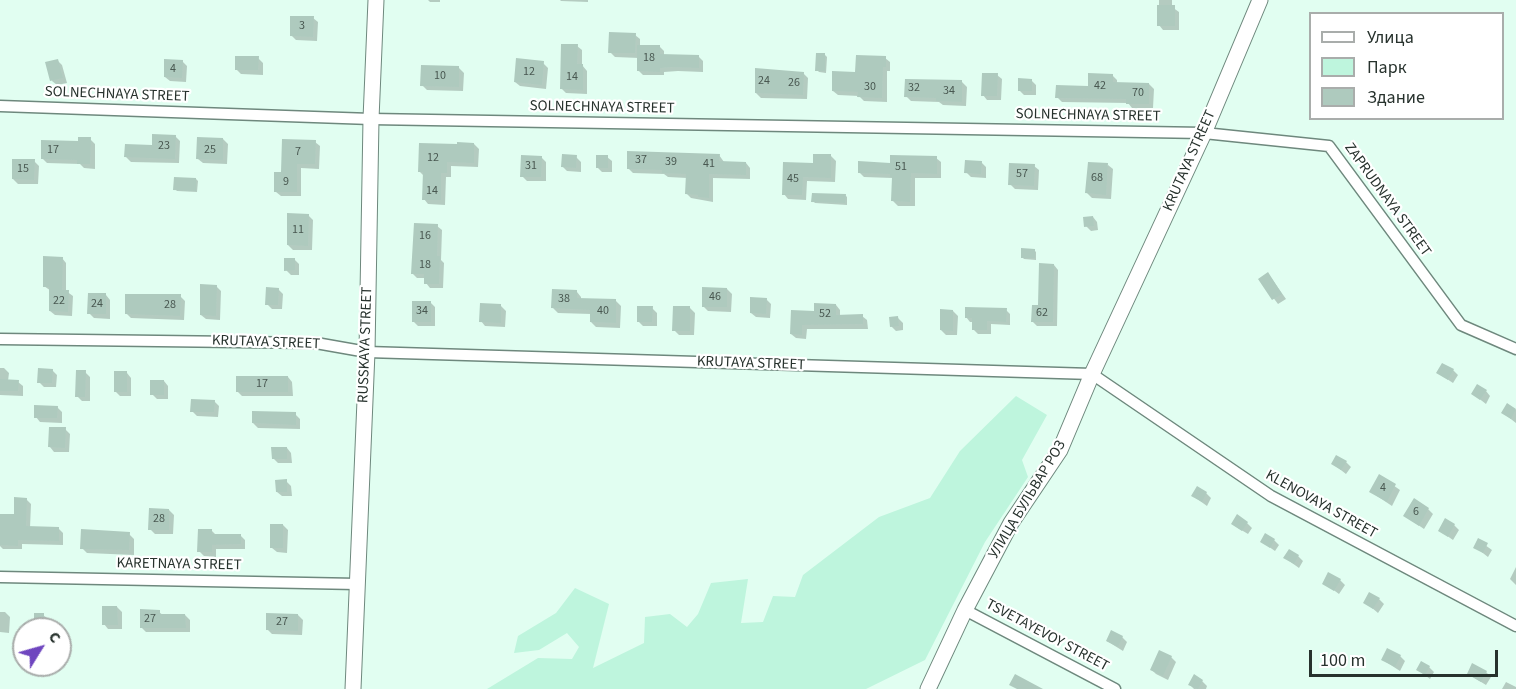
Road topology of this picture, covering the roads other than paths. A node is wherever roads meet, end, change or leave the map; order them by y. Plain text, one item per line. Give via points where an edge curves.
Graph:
1 (376, 0) edge
2 (1260, 0) edge
3 (0, 106) edge
4 (371, 119) junction
5 (1204, 133) junction
6 (0, 339) edge
7 (1516, 349) edge
8 (367, 352) junction
9 (1092, 374) junction
10 (0, 576) edge
11 (357, 584) junction
12 (965, 610) junction
13 (1516, 626) edge
14 (353, 689) edge
15 (928, 689) edge
16 (1116, 689) edge

1 - 4 street, RUSSKAYA STREET
2 - 5 street, KRUTAYA STREET
3 - 4 street, SOLNECHNAYA STREET
4 - 5 street, SOLNECHNAYA STREET
4 - 8 street, RUSSKAYA STREET
5 - 7 street, ZAPRUDNAYA STREET via 1329,146 1461,325
5 - 9 street, KRUTAYA STREET
6 - 8 street, KRUTAYA STREET via 316,343
8 - 9 street, KRUTAYA STREET
8 - 11 street, RUSSKAYA STREET
9 - 12 street, УЛИЦА БУЛЬВАР РОЗ via 1060,450 1011,523
9 - 13 street, KLENOVAYA STREET via 1271,496
10 - 11 street, KARETNAYA STREET
11 - 14 street, RUSSKAYA STREET
12 - 15 street, УЛИЦА БУЛЬВАР РОЗ
12 - 16 street, TSVETAYEVOY STREET

